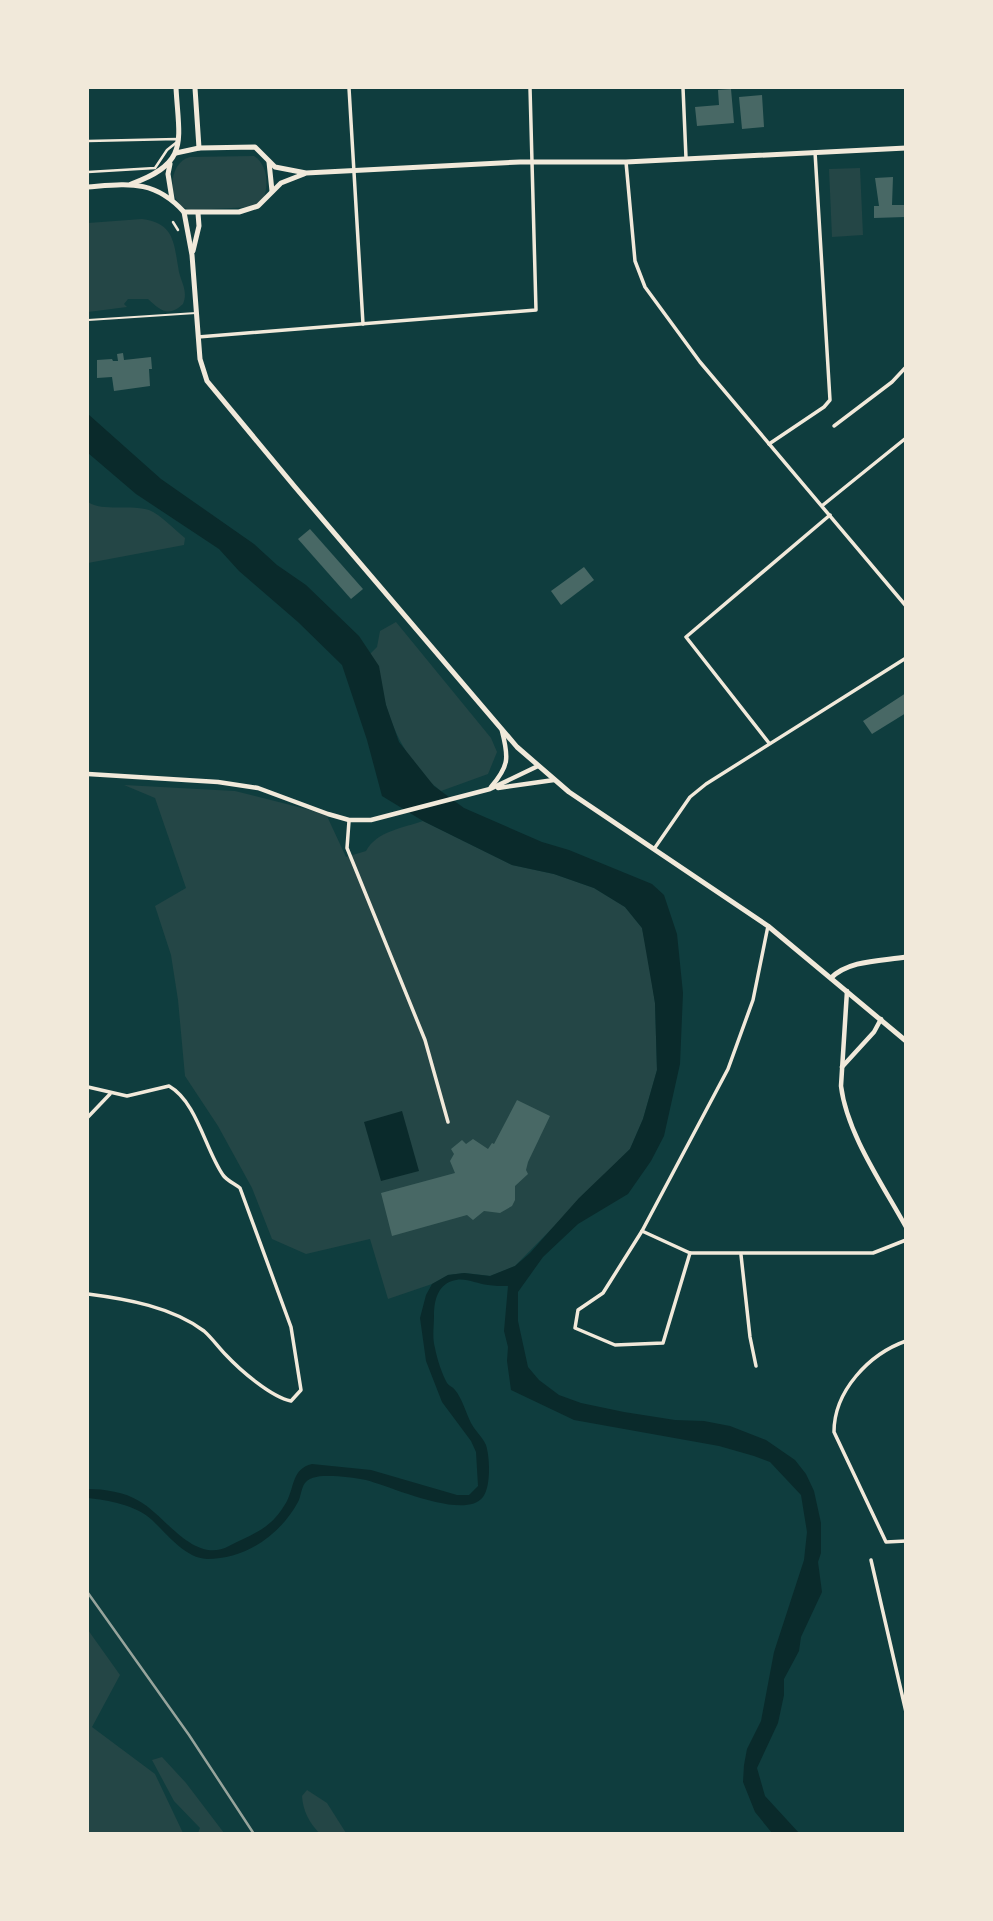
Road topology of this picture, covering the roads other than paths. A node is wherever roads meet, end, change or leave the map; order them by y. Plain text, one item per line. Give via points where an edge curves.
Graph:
1 (176, 88) edge
2 (195, 88) edge
3 (349, 88) edge
4 (530, 88) edge
5 (682, 88) edge
6 (88, 141) edge
7 (198, 148) junction
8 (905, 148) edge
9 (815, 152) junction
10 (176, 153) junction
11 (686, 158) junction
12 (268, 159) junction
13 (533, 162) junction
14 (626, 162) junction
15 (170, 164) junction
16 (355, 170) junction
17 (88, 172) edge
18 (306, 173) junction
19 (131, 184) junction
20 (88, 187) edge
21 (272, 193) junction
22 (172, 200) junction
23 (184, 212) junction
24 (198, 213) junction
25 (173, 222) dead end
26 (178, 230) dead end
27 (192, 255) junction
28 (197, 313) junction
29 (88, 320) edge
30 (363, 324) junction
31 (198, 337) junction
32 (905, 367) edge
33 (834, 426) dead end
34 (905, 438) edge
35 (769, 444) junction
36 (822, 505) junction
37 (830, 515) junction
38 (905, 606) edge
39 (905, 658) edge
40 (501, 727) junction
41 (769, 743) junction
42 (538, 766) junction
43 (88, 774) edge
44 (554, 780) junction
45 (490, 789) junction
46 (349, 820) junction
47 (654, 849) junction
48 (768, 926) junction
49 (905, 957) edge
50 (831, 978) junction
51 (847, 990) junction
52 (881, 1019) junction
53 (905, 1041) edge
54 (842, 1068) junction
55 (88, 1087) edge
56 (110, 1094) junction
57 (88, 1117) edge
58 (448, 1122) dead end
59 (905, 1227) edge
60 (642, 1231) junction
61 (905, 1240) edge
62 (690, 1253) junction
63 (741, 1255) junction
64 (88, 1294) edge
65 (905, 1341) edge
66 (756, 1366) dead end
67 (905, 1541) edge
68 (871, 1560) dead end
69 (905, 1712) edge

1 - 10 main road
2 - 7 main road
3 - 16 street
4 - 13 street
5 - 11 street
6 - 17 street via 177,139 155,168
7 - 10 main road
7 - 12 main road via 255,147
8 - 9 main road
9 - 11 main road
9 - 35 street via 830,401
10 - 15 main road
11 - 14 main road
12 - 18 main road via 279,169
12 - 21 main road
13 - 14 main road
13 - 16 main road
13 - 30 street via 536,310
14 - 35 street via 635,261 642,280 688,347
15 - 19 main road
15 - 22 main road
16 - 18 main road
16 - 30 street
18 - 21 main road via 281,183
19 - 20 main road
19 - 22 main road via 163,192
21 - 24 main road via 265,202 248,209
22 - 23 main road
23 - 24 main road
23 - 27 main road
24 - 27 main road
25 - 26 street
27 - 28 main road
28 - 29 lane
28 - 31 main road
30 - 31 street
31 - 40 main road via 202,370 215,392
32 - 33 street
34 - 36 street
35 - 36 street
36 - 37 street
37 - 38 street
37 - 41 street via 686,637
39 - 41 street
40 - 42 main road
40 - 45 main road via 507,764
41 - 47 street via 690,797
42 - 44 main road
42 - 45 main road
43 - 46 main road via 258,788
44 - 45 main road
44 - 47 main road
45 - 46 main road via 394,815
46 - 58 street via 347,848 425,1040
47 - 48 main road
48 - 50 main road
48 - 60 street via 753,1000 728,1069
49 - 50 main road via 851,965
50 - 51 main road
51 - 52 main road
51 - 54 main road
52 - 53 main road
52 - 54 main road
54 - 59 main road via 845,1109
55 - 56 street
56 - 57 street
56 - 64 street via 127,1096 169,1086 177,1091 224,1177 240,1188 291,1327 299,1395 291,1401 274,1396 205,1332 173,1313
60 - 62 street
60 - 62 street via 603,1293 578,1310 575,1328 615,1345 663,1343
61 - 63 street via 873,1253
62 - 63 street
63 - 66 street
65 - 67 street via 877,1354 847,1389 834,1424 886,1542
68 - 69 street

